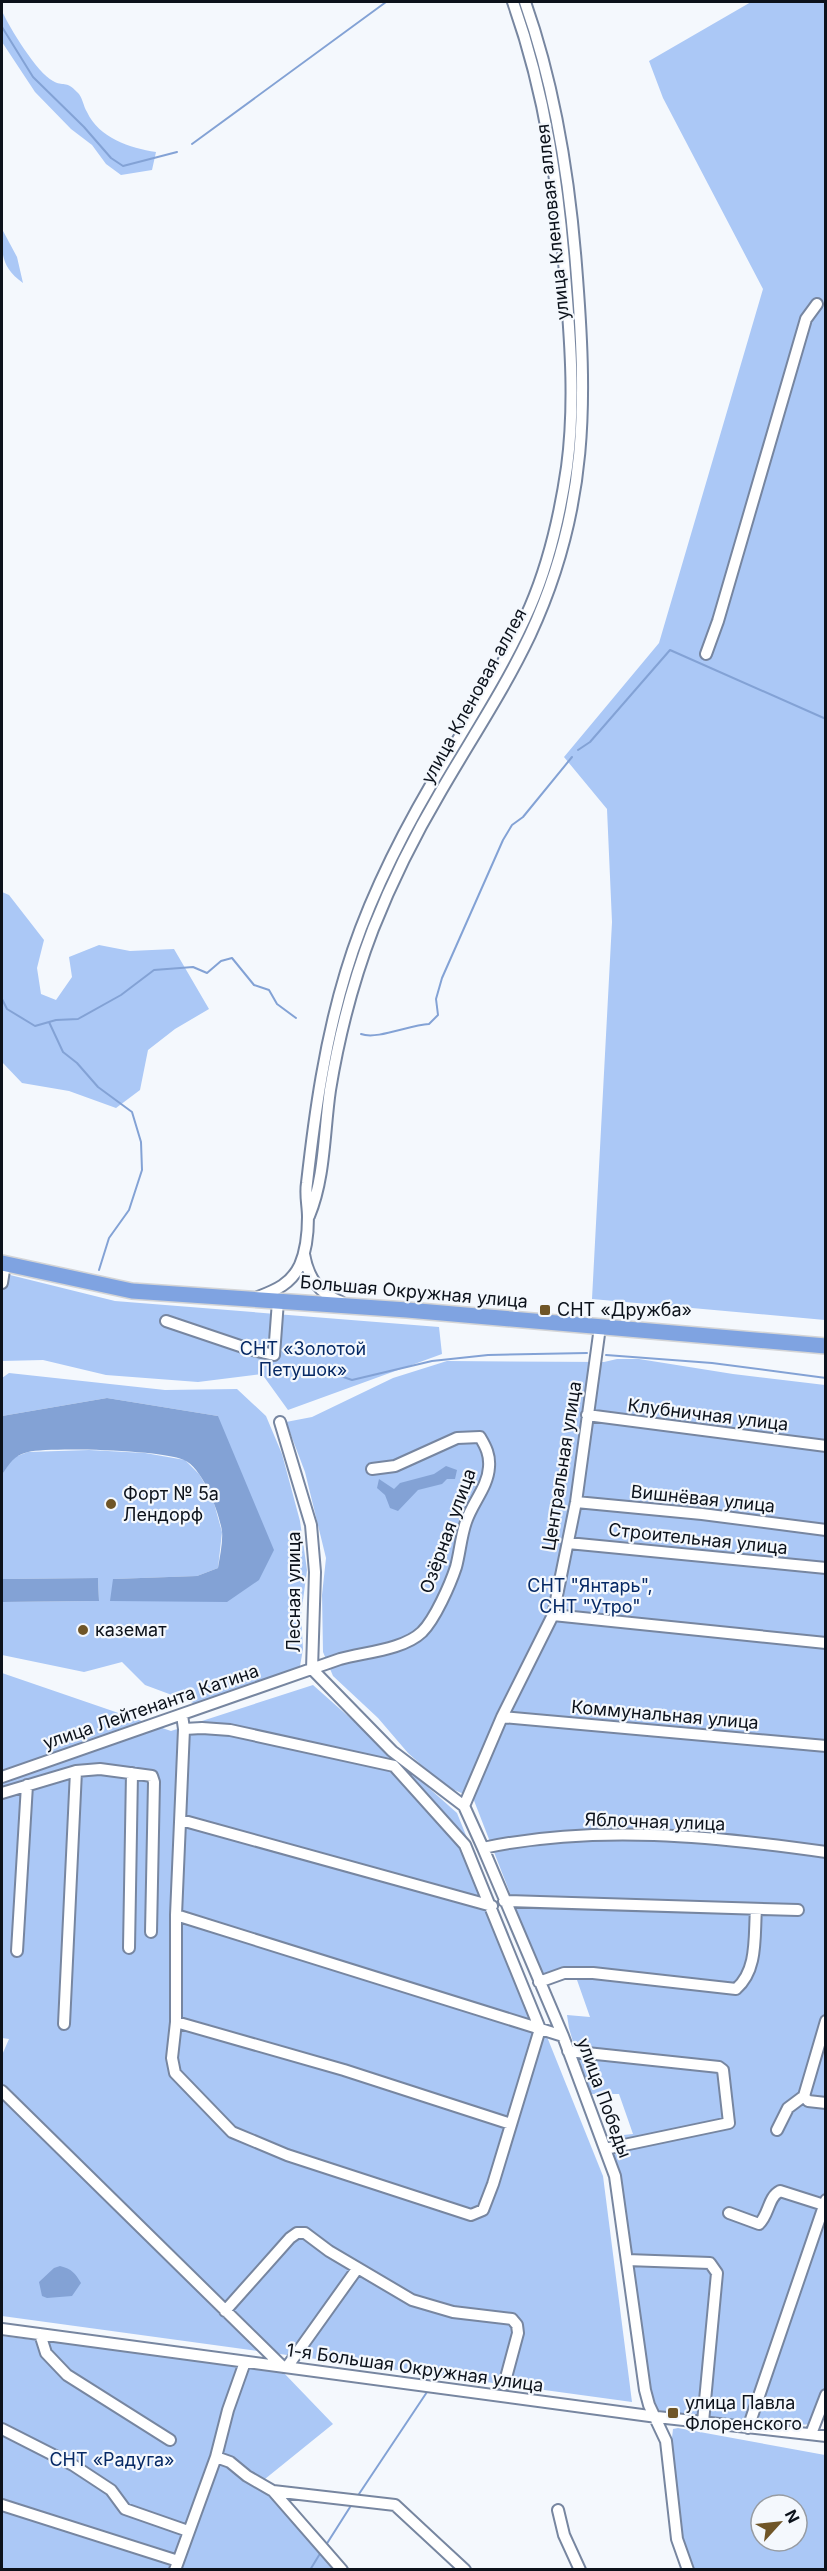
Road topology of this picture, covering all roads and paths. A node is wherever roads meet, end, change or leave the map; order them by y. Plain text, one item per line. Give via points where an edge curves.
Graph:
1 (513, 2) edge
2 (525, 2) edge
3 (817, 304) dead end
4 (706, 654) dead end
5 (308, 1216) junction
6 (304, 1253) junction
7 (3, 1263) edge
8 (2, 1283) edge
9 (252, 1299) junction
10 (278, 1301) junction
11 (356, 1307) junction
12 (166, 1321) dead end
13 (600, 1327) junction
14 (825, 1346) edge
15 (587, 1415) junction
16 (280, 1422) dead end
17 (825, 1446) edge
18 (372, 1469) dead end
19 (576, 1502) junction
20 (825, 1530) edge
21 (568, 1543) junction
22 (825, 1568) edge
23 (553, 1614) junction
24 (825, 1643) edge
25 (312, 1669) junction
26 (182, 1714) junction
27 (502, 1717) junction
28 (184, 1729) junction
29 (825, 1746) edge
30 (76, 1771) junction
31 (132, 1773) junction
32 (2, 1777) edge
33 (27, 1785) junction
34 (2, 1793) edge
35 (464, 1806) junction
36 (181, 1820) junction
37 (483, 1848) junction
38 (825, 1852) edge
39 (504, 1901) junction
40 (492, 1906) junction
41 (756, 1909) junction
42 (798, 1910) dead end
43 (176, 1915) junction
44 (151, 1932) dead end
45 (129, 1948) dead end
46 (17, 1951) dead end
47 (539, 1982) junction
48 (825, 2021) edge
49 (176, 2022) junction
50 (64, 2024) dead end
51 (540, 2029) junction
52 (563, 2036) junction
53 (568, 2051) junction
54 (2, 2091) edge
55 (804, 2096) junction
56 (825, 2103) edge
57 (511, 2124) junction
58 (777, 2130) dead end
59 (605, 2150) junction
60 (825, 2203) edge
61 (729, 2213) dead end
62 (627, 2260) junction
63 (357, 2269) junction
64 (225, 2311) junction
65 (2, 2329) edge
66 (40, 2334) junction
67 (245, 2362) junction
68 (285, 2367) junction
69 (504, 2385) dead end
70 (825, 2395) edge
71 (657, 2417) junction
72 (703, 2422) junction
73 (748, 2428) junction
74 (2, 2429) edge
75 (811, 2434) junction
76 (825, 2436) edge
77 (170, 2440) dead end
78 (216, 2457) junction
79 (273, 2490) junction
80 (2, 2505) edge
81 (558, 2510) dead end
82 (188, 2531) junction
83 (176, 2565) edge
84 (342, 2570) edge
85 (465, 2570) edge
86 (579, 2570) edge
87 (688, 2570) edge

1 - 5 street, улица Кленовая аллея via 544,109 561,218 572,385 564,484 554,534 530,606 487,692 402,836 357,938 336,1008 320,1084 305,1196
2 - 5 street, улица Кленовая аллея via 555,106 572,217 584,385 576,486 558,561 532,630 412,842 368,942 339,1044 316,1197
3 - 4 street via 806,319
5 - 6 street, улица Кленовая аллея
6 - 9 street via 288,1282
6 - 11 street via 318,1288
7 - 8 street
7 - 9 highway, Большая Окружная улица via 132,1291
9 - 10 highway, Большая Окружная улица
10 - 11 highway, Большая Окружная улица
10 - 12 street via 274,1354 249,1350
11 - 13 highway, Большая Окружная улица
13 - 14 highway, Большая Окружная улица
13 - 15 street, Центральная улица
15 - 17 street, Клубничная улица
15 - 19 street, Центральная улица
16 - 25 street, Лесная улица via 311,1525 315,1572
18 - 25 street, Озёрная улица via 395,1466 457,1438 480,1437 488,1450 489,1468 466,1520 456,1567 422,1632 389,1648
19 - 20 street, Вишнёвая улица
19 - 21 street, Центральная улица
21 - 22 street, Строительная улица
21 - 23 street, Центральная улица
23 - 24 street
23 - 27 street, Центральная улица
25 - 26 street, улица Лейтенанта Катина
25 - 35 street, Лесная улица via 392,1751
26 - 28 street
26 - 32 street, улица Лейтенанта Катина
27 - 29 street, Коммунальная улица
27 - 35 street, Центральная улица
28 - 36 street
28 - 40 street via 230,1730 394,1766 465,1845
30 - 31 street
30 - 33 street
30 - 50 street
31 - 44 street via 152,1776 154,1782
31 - 45 street
33 - 34 street
33 - 46 street
35 - 37 street, улица Победы
36 - 40 street
36 - 43 street
37 - 38 street, Яблочная улица via 525,1839 614,1834
37 - 39 street, улица Победы
39 - 41 street
39 - 47 street, улица Победы
40 - 51 street
41 - 42 street
41 - 47 street via 753,1958 747,1980 736,1989 593,1972 564,1973
43 - 49 street
43 - 51 street
47 - 52 street, улица Победы
48 - 55 street
49 - 57 street via 344,2070
49 - 57 street via 172,2058 175,2073 232,2132 287,2155 471,2215 483,2210
51 - 52 street
51 - 57 street
52 - 53 street, улица Победы
53 - 59 street, улица Победы
53 - 59 street via 723,2070 729,2123
54 - 64 street
55 - 56 street via 808,2101
55 - 58 street via 788,2108
59 - 62 street, улица Победы via 615,2176
60 - 61 street via 780,2191 774,2194 759,2224
60 - 73 street
62 - 71 street, улица Победы via 645,2390
62 - 72 street via 710,2263 715,2267
63 - 64 street via 305,2233 297,2233
63 - 68 street
63 - 69 street via 412,2300 453,2312 512,2319 518,2333
64 - 68 street
65 - 66 street, 1-я Большая Окружная улица
66 - 67 street, 1-я Большая Окружная улица
66 - 77 street via 46,2353 67,2375
67 - 68 street, 1-я Большая Окружная улица
67 - 78 street
68 - 71 street, 1-я Большая Окружная улица
70 - 75 street
71 - 72 street, 1-я Большая Окружная улица
71 - 87 street via 666,2441 677,2540
72 - 73 street, 1-я Большая Окружная улица
73 - 75 street, 1-я Большая Окружная улица
74 - 82 street via 73,2465 111,2490 125,2509
75 - 76 street, 1-я Большая Окружная улица
78 - 79 street
78 - 82 street
79 - 84 street
79 - 85 street via 395,2505
80 - 83 street
81 - 86 street
82 - 83 street

